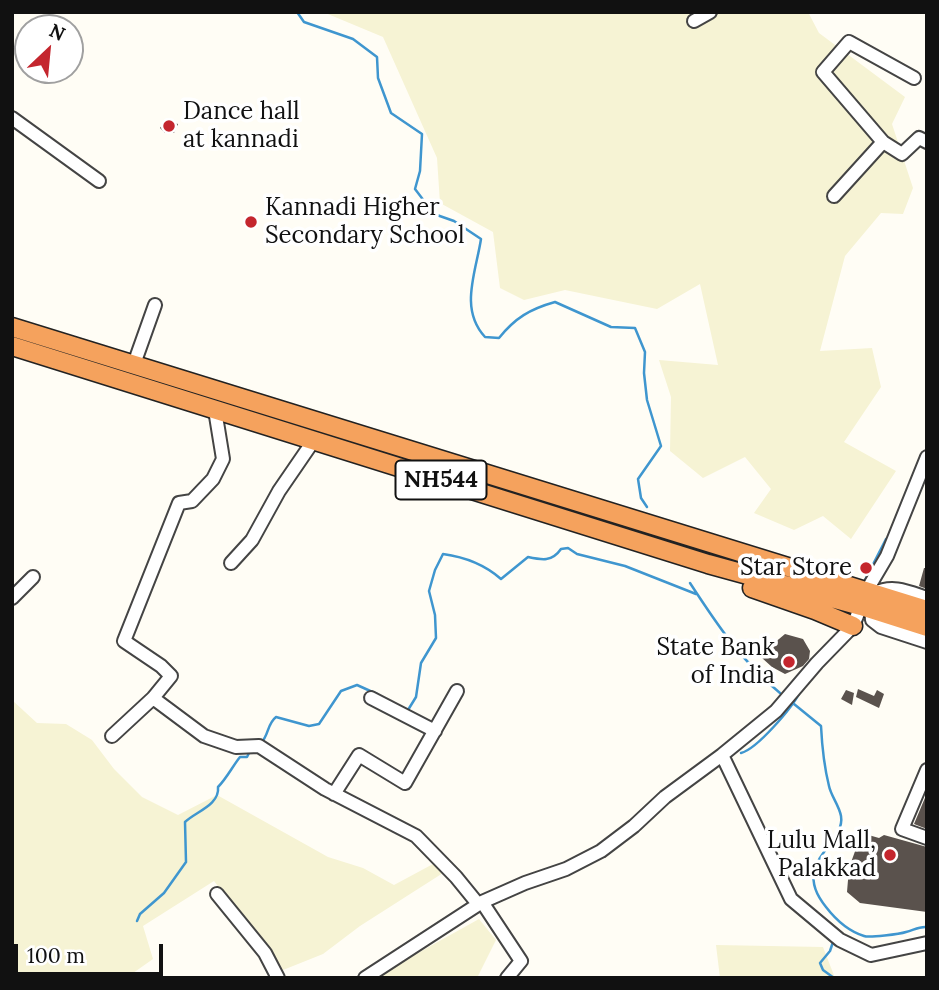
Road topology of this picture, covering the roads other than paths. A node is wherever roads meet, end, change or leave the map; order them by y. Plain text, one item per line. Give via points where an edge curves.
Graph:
1 (709, 12) edge
2 (694, 20) dead end
3 (914, 78) dead end
4 (12, 118) edge
5 (883, 142) junction
6 (927, 142) edge
7 (99, 181) dead end
8 (834, 196) dead end
9 (155, 305) dead end
10 (12, 327) edge
11 (12, 346) edge
12 (134, 364) junction
13 (215, 410) junction
14 (314, 440) junction
15 (927, 457) edge
16 (231, 563) dead end
17 (726, 569) junction
18 (33, 577) dead end
19 (12, 598) edge
20 (927, 598) edge
21 (868, 600) junction
22 (927, 610) edge
23 (853, 626) junction
24 (927, 627) edge
25 (927, 642) edge
26 (457, 691) dead end
27 (153, 698) junction
28 (371, 698) dead end
29 (435, 731) junction
30 (111, 736) dead end
31 (722, 755) junction
32 (927, 770) edge
33 (334, 794) junction
34 (927, 838) edge
35 (217, 894) dead end
36 (480, 903) junction
37 (927, 943) edge
38 (278, 978) edge
39 (365, 978) edge
40 (507, 978) edge

1 - 2 street
3 - 5 street via 849,42 822,72
4 - 7 street
5 - 6 street via 902,154 919,138
5 - 8 street
9 - 12 street
10 - 12 highway, NH544
11 - 13 highway, NH544
12 - 21 highway, NH544 via 702,542
13 - 14 highway, NH544
13 - 27 street via 223,458 213,480 192,501 180,503 124,641 171,676
14 - 16 street via 251,540
14 - 17 highway, NH544
15 - 21 street
17 - 21 highway, NH544
17 - 23 highway via 737,581
18 - 19 street
20 - 21 street via 885,588
21 - 22 highway, NH544
21 - 23 street
21 - 24 highway, NH544
21 - 25 street via 872,620 881,627
23 - 31 street via 776,711
26 - 29 street
27 - 30 street
27 - 33 street via 204,736 236,747 260,746
28 - 29 street
29 - 33 street via 405,783 359,755
31 - 36 street via 601,852
31 - 37 street via 791,899 840,940 871,955
32 - 34 street via 902,829
33 - 36 street via 416,836
35 - 38 street via 265,953
36 - 39 street
36 - 40 street via 521,961

